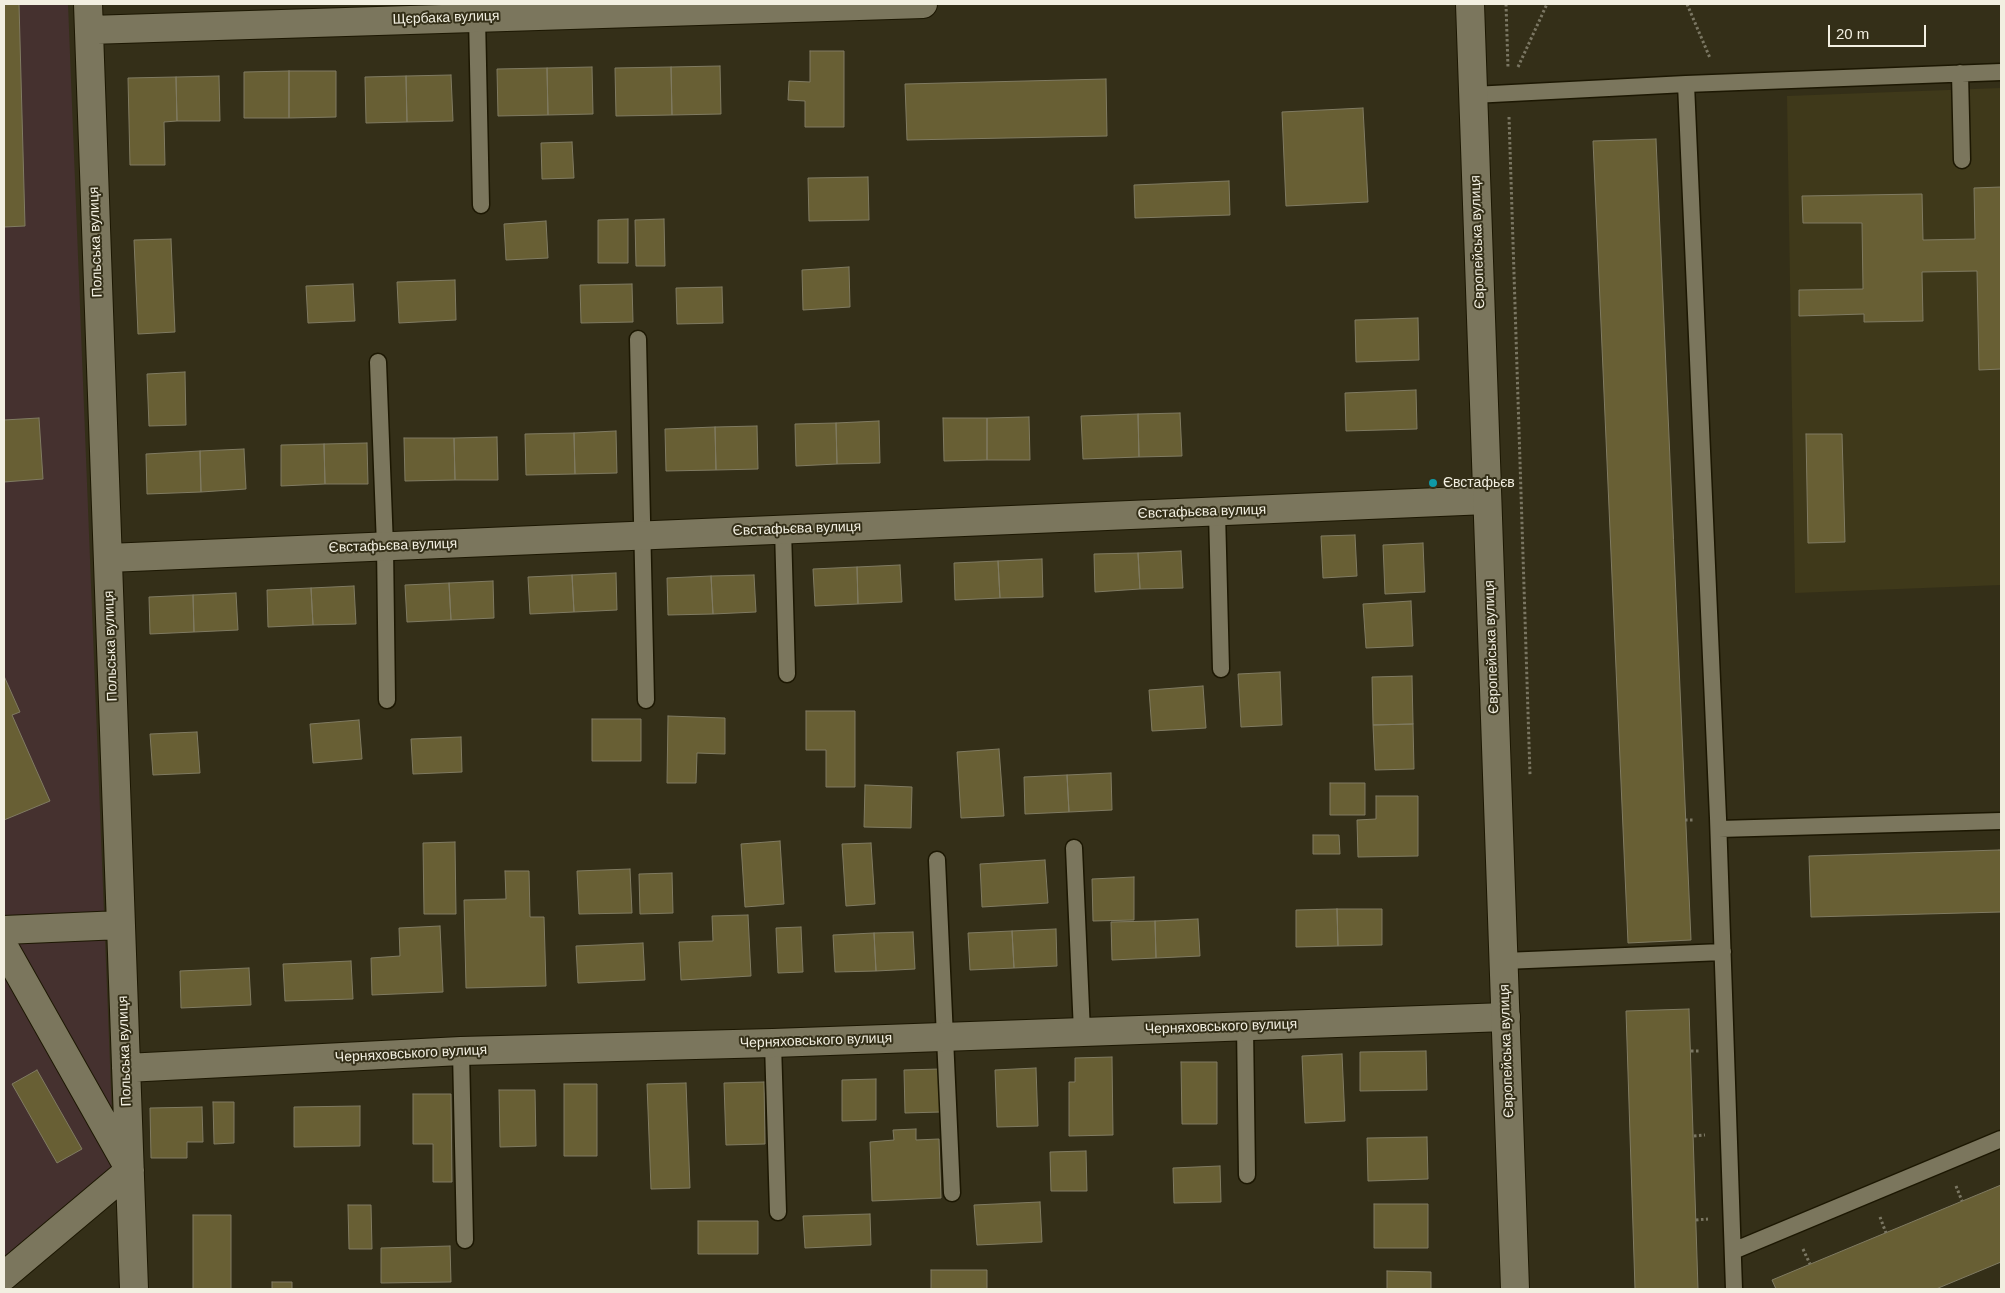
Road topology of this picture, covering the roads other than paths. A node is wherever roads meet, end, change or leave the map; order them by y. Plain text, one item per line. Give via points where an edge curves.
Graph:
1 (923, 4) edge
2 (1470, 4) edge
3 (828, 5) edge
4 (753, 6) edge
5 (88, 17) edge
6 (477, 17) junction
7 (2001, 72) edge
8 (1960, 73) junction
9 (1686, 84) junction
10 (1473, 95) junction
11 (1962, 160) dead end
12 (481, 205) dead end
13 (638, 339) dead end
14 (378, 362) dead end
15 (1487, 500) junction
16 (1217, 512) junction
17 (783, 529) junction
18 (642, 535) junction
19 (385, 546) junction
20 (108, 558) junction
21 (1221, 668) dead end
22 (787, 674) dead end
23 (387, 700) dead end
24 (646, 700) dead end
25 (2001, 821) edge
26 (1718, 829) junction
27 (1074, 848) dead end
28 (936, 860) dead end
29 (121, 925) junction
30 (4, 930) edge
31 (4, 947) edge
32 (1723, 952) junction
33 (1504, 961) junction
34 (1506, 1017) junction
35 (1245, 1026) junction
36 (1082, 1032) junction
37 (945, 1037) junction
38 (772, 1042) junction
39 (461, 1051) junction
40 (126, 1068) junction
41 (2001, 1139) edge
42 (130, 1170) junction
43 (1247, 1175) dead end
44 (952, 1193) dead end
45 (778, 1212) dead end
46 (465, 1240) dead end
47 (1733, 1251) junction
48 (4, 1276) edge
49 (134, 1289) edge
50 (1515, 1289) edge
51 (1734, 1289) edge

1 - 3 street, Щєрбака вулиця
2 - 10 street, Європейська вулиця
3 - 4 street, Щєрбака вулиця
4 - 6 street, Щєрбака вулиця
5 - 6 street, Щєрбака вулиця
5 - 20 street, Польська вулиця
6 - 12 lane
7 - 8 lane
8 - 9 lane
8 - 11 lane
9 - 10 lane
9 - 26 lane
10 - 15 street, Європейська вулиця
13 - 18 lane
14 - 19 lane
15 - 16 street, Євстафьєва вулиця
15 - 33 street, Європейська вулиця
16 - 17 street, Євстафьєва вулиця
16 - 21 lane
17 - 18 street, Євстафьєва вулиця
17 - 22 lane
18 - 19 street, Євстафьєва вулиця
18 - 24 lane
19 - 20 street, Євстафьєва вулиця
19 - 23 lane
20 - 29 street, Польська вулиця
25 - 26 lane
26 - 32 lane
27 - 36 lane
28 - 37 lane
29 - 30 street
29 - 40 street, Польська вулиця
31 - 42 street
32 - 33 lane
32 - 47 lane
33 - 34 street, Європейська вулиця
34 - 35 street, Черняховського вулиця
34 - 50 street, Європейська вулиця
35 - 36 street, Черняховського вулиця
35 - 43 lane
36 - 37 street, Черняховського вулиця
37 - 38 street, Черняховського вулиця
37 - 44 lane
38 - 39 street, Черняховського вулиця
38 - 45 lane
39 - 40 street, Черняховського вулиця
39 - 46 lane
40 - 42 street, Польська вулиця
41 - 47 lane
42 - 48 street
42 - 49 street, Польська вулиця
47 - 51 lane

